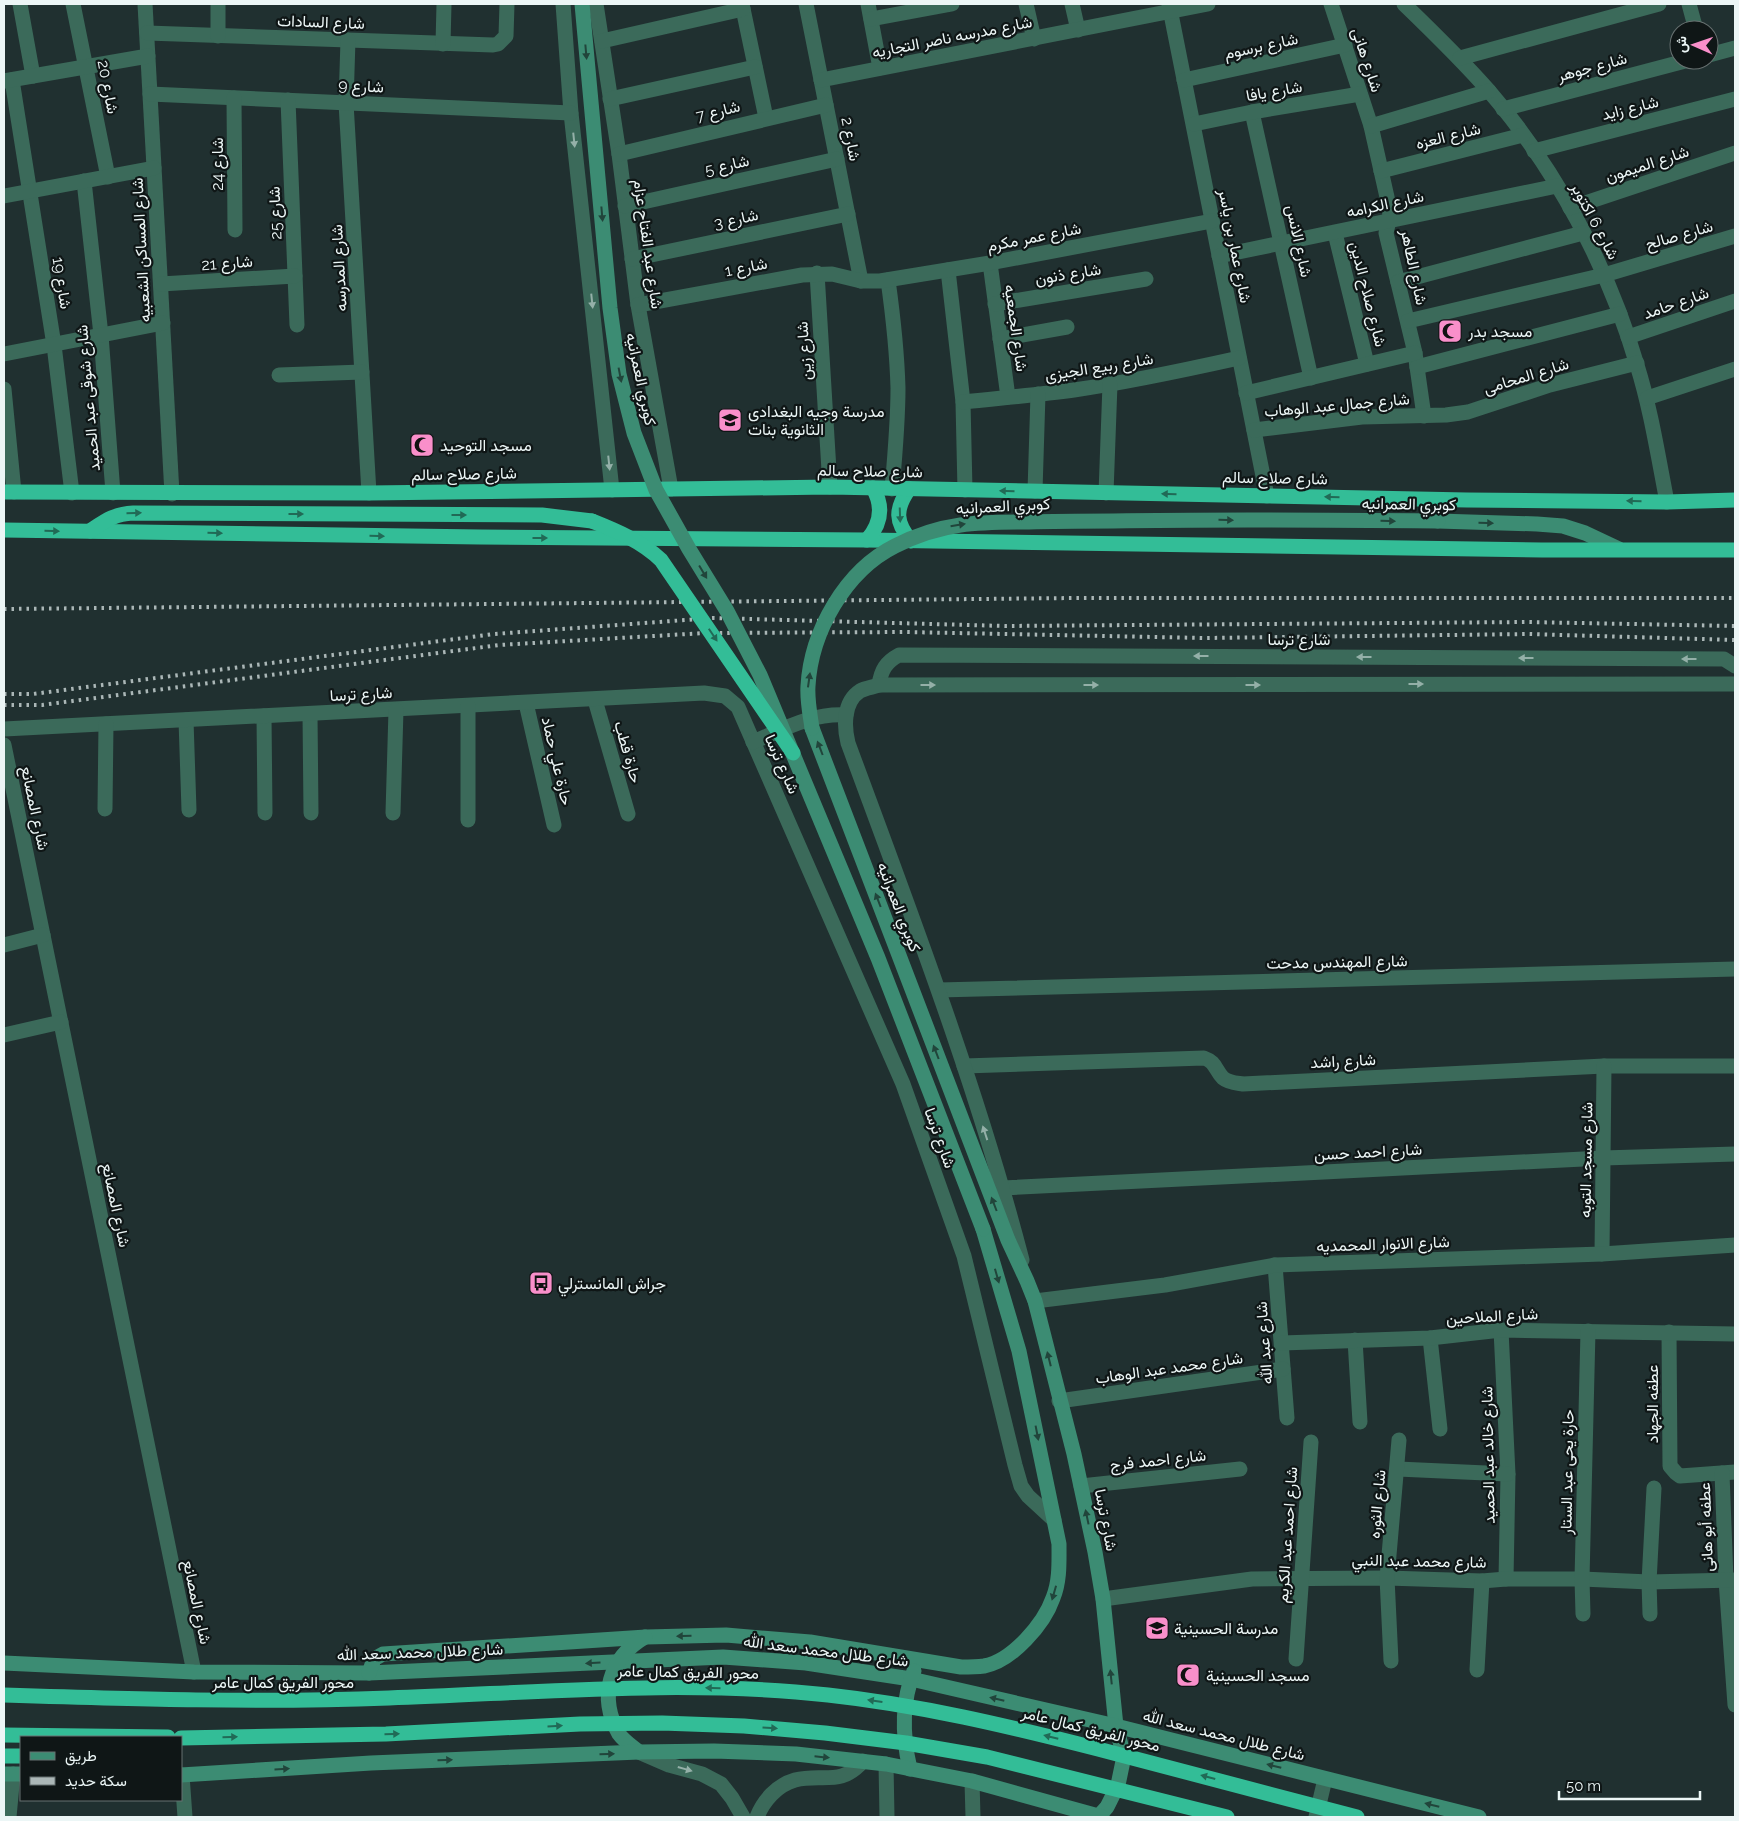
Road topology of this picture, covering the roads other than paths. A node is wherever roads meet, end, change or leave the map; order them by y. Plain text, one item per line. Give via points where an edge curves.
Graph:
1 (20, 4) edge
2 (74, 4) edge
3 (145, 4) edge
4 (218, 4) edge
5 (444, 4) edge
6 (507, 4) edge
7 (563, 4) edge
8 (582, 4) edge
9 (596, 4) edge
10 (806, 4) edge
11 (868, 4) edge
12 (952, 4) edge
13 (1026, 4) edge
14 (1072, 4) edge
15 (1208, 4) edge
16 (1331, 4) edge
17 (1406, 4) edge
18 (1659, 4) edge
19 (1689, 4) edge
20 (742, 6) edge
21 (1170, 8) edge
22 (871, 19) junction
23 (1693, 20) edge
24 (1078, 30) junction
25 (147, 33) junction
26 (218, 36) junction
27 (1034, 39) junction
28 (348, 40) junction
29 (602, 41) junction
30 (443, 44) junction
31 (1344, 45) junction
32 (1735, 48) edge
33 (1719, 52) edge
34 (148, 56) junction
35 (1460, 58) junction
36 (1669, 65) edge
37 (755, 66) junction
38 (86, 67) junction
39 (880, 68) junction
40 (33, 76) junction
41 (821, 80) junction
42 (1184, 80) junction
43 (8, 81) edge
44 (1489, 91) junction
45 (150, 94) junction
46 (1360, 94) junction
47 (234, 98) junction
48 (1735, 99) edge
49 (288, 100) junction
50 (610, 100) junction
51 (346, 102) junction
52 (826, 105) junction
53 (1503, 108) junction
54 (1252, 112) junction
55 (571, 113) junction
56 (766, 118) junction
57 (1194, 124) junction
58 (1370, 126) junction
59 (1523, 135) junction
60 (1534, 151) junction
61 (1735, 153) edge
62 (619, 154) junction
63 (837, 159) junction
64 (154, 168) junction
65 (1381, 172) junction
66 (108, 177) junction
67 (84, 181) junction
68 (1557, 186) junction
69 (30, 191) junction
70 (4, 196) edge
71 (625, 206) junction
72 (1570, 208) junction
73 (848, 214) junction
74 (1212, 221) junction
75 (1388, 222) junction
76 (235, 230) dead end
77 (1334, 233) junction
78 (1583, 233) junction
79 (1735, 236) edge
80 (1282, 244) junction
81 (1219, 256) junction
82 (632, 259) junction
83 (990, 263) junction
84 (948, 270) junction
85 (817, 273) junction
86 (1604, 275) junction
87 (295, 276) junction
88 (1146, 279) dead end
89 (888, 280) junction
90 (861, 281) junction
91 (1398, 282) junction
92 (161, 284) junction
93 (1735, 301) edge
94 (995, 304) junction
95 (638, 305) junction
96 (1620, 314) junction
97 (1408, 321) junction
98 (163, 323) junction
99 (297, 325) dead end
100 (1067, 327) dead end
101 (101, 336) junction
102 (1628, 337) junction
103 (1000, 339) junction
104 (54, 345) junction
105 (4, 354) edge
106 (1239, 358) junction
107 (1416, 360) junction
108 (1637, 363) junction
109 (1367, 364) junction
110 (1735, 369) edge
111 (362, 372) junction
112 (279, 375) dead end
113 (1311, 378) junction
114 (1110, 384) junction
115 (4, 389) edge
116 (1246, 393) junction
117 (1038, 394) junction
118 (1008, 397) junction
119 (1647, 398) junction
120 (963, 402) junction
121 (1424, 416) junction
122 (1254, 430) junction
123 (830, 487) junction
124 (873, 488) junction
125 (671, 489) junction
126 (892, 489) junction
127 (909, 489) junction
128 (612, 490) junction
129 (965, 490) junction
130 (1035, 491) junction
131 (9, 492) edge
132 (72, 493) junction
133 (113, 493) junction
134 (369, 493) junction
135 (1106, 493) junction
136 (172, 494) junction
137 (1267, 496) junction
138 (1734, 501) edge
139 (1667, 502) junction
140 (4, 530) edge
141 (90, 531) junction
142 (867, 540) junction
143 (911, 541) junction
144 (1619, 549) junction
145 (1733, 549) edge
146 (1735, 666) edge
147 (1735, 684) edge
148 (879, 685) junction
149 (595, 700) junction
150 (526, 703) junction
151 (468, 706) junction
152 (396, 710) junction
153 (310, 714) junction
154 (846, 715) junction
155 (264, 716) junction
156 (186, 720) junction
157 (106, 724) junction
158 (4, 729) edge
159 (753, 742) junction
160 (4, 745) edge
161 (793, 753) junction
162 (105, 809) dead end
163 (189, 810) dead end
164 (265, 813) dead end
165 (311, 813) dead end
166 (392, 813) dead end
167 (628, 814) dead end
168 (468, 820) dead end
169 (554, 826) dead end
170 (43, 936) junction
171 (4, 945) edge
172 (1735, 969) edge
173 (939, 990) junction
174 (61, 1022) junction
175 (4, 1035) edge
176 (964, 1066) junction
177 (1604, 1066) junction
178 (1735, 1066) edge
179 (1735, 1154) edge
180 (1603, 1158) junction
181 (1003, 1188) junction
182 (1735, 1245) edge
183 (1602, 1254) junction
184 (1275, 1265) junction
185 (1027, 1281) junction
186 (1034, 1301) junction
187 (1502, 1330) junction
188 (1588, 1331) junction
189 (1669, 1332) junction
190 (1735, 1334) edge
191 (1430, 1338) junction
192 (1355, 1340) junction
193 (1282, 1342) junction
194 (1283, 1369) junction
195 (1059, 1401) junction
196 (1287, 1418) dead end
197 (1360, 1422) dead end
198 (1440, 1430) dead end
199 (1399, 1440) dead end
200 (1311, 1442) dead end
201 (1240, 1469) dead end
202 (1398, 1469) junction
203 (1729, 1472) edge
204 (1508, 1474) junction
205 (1081, 1486) junction
206 (1654, 1488) dead end
207 (1054, 1520) junction
208 (1302, 1577) junction
209 (1387, 1578) junction
210 (1506, 1579) junction
211 (1582, 1579) junction
212 (1731, 1580) edge
213 (1482, 1581) junction
214 (1649, 1582) junction
215 (1103, 1598) junction
216 (1582, 1614) dead end
217 (1650, 1614) dead end
218 (646, 1637) junction
219 (1296, 1659) dead end
220 (919, 1661) junction
221 (1391, 1661) dead end
222 (617, 1662) junction
223 (4, 1663) edge
224 (1477, 1670) dead end
225 (194, 1672) junction
226 (369, 1673) junction
227 (911, 1679) junction
228 (4, 1695) edge
229 (1735, 1705) edge
230 (1116, 1726) junction
231 (4, 1735) edge
232 (70, 1736) edge
233 (182, 1738) edge
234 (639, 1752) junction
235 (4, 1756) edge
236 (20, 1756) edge
237 (863, 1761) junction
238 (886, 1764) junction
239 (910, 1768) junction
240 (13, 1774) edge
241 (182, 1775) edge
242 (1325, 1779) junction
243 (972, 1780) junction
244 (182, 1786) edge
245 (1075, 1814) edge
246 (9, 1817) edge
247 (185, 1817) edge
248 (743, 1817) edge
249 (757, 1817) edge
250 (887, 1817) edge
251 (973, 1817) edge
252 (1101, 1817) edge
253 (1227, 1817) edge
254 (1316, 1817) edge
255 (1357, 1817) edge
256 (1479, 1817) edge

1 - 40 street
2 - 38 street, شارع 20
3 - 25 street, شارع المساكن الشعبيه
4 - 26 street
5 - 30 street
6 - 30 street, شارع السادات via 506,36 498,44
7 - 55 street
8 -> 161 street, كوبري العمرانيه, bridge via 610,308 619,374 634,433 656,490 727,611 760,675
9 - 29 street, شارع عبد الفتاح عزام
10 - 41 street, شارع 2
11 - 22 street
12 - 22 street
13 - 27 street
14 - 24 street
15 - 21 street, شارع مدرسه ناصر التجاريه
16 - 31 street, شارع هانى
17 - 35 street, شارع 6 اكتوبر
18 - 35 street
19 - 23 street
20 - 29 street
20 - 37 street
21 - 24 street, شارع مدرسه ناصر التجاريه
21 - 42 street, شارع عمار بن ياسر
22 - 39 street
24 - 27 street, شارع مدرسه ناصر التجاريه
25 - 26 street, شارع السادات
25 - 34 street, شارع المساكن الشعبيه
26 - 28 street, شارع السادات
27 - 39 street, شارع مدرسه ناصر التجاريه
28 - 30 street, شارع السادات
28 - 51 street, شارع المدرسه
29 - 50 street, شارع عبد الفتاح عزام
31 - 42 street, شارع برسوم
31 - 46 street, شارع هانى
32 - 33 street
34 - 38 street
34 - 45 street, شارع المساكن الشعبيه
35 - 44 street, شارع 6 اكتوبر
36 - 53 street, شارع جوهر
37 - 50 street
37 - 56 street
38 - 40 street
38 - 66 street, شارع 20
39 - 41 street, شارع مدرسه ناصر التجاريه
40 - 43 street
41 - 52 street, شارع 2
42 - 57 street, شارع عمار بن ياسر
43 - 69 street, شارع 19
44 - 53 street, شارع 6 اكتوبر
44 - 58 street
45 - 47 street, شارع 9
45 - 64 street, شارع المساكن الشعبيه
46 - 54 street, شارع يافا
46 - 58 street, شارع هانى
47 - 49 street, شارع 9
47 - 76 street, شارع 24
48 - 60 street, شارع زايد
49 - 51 street, شارع 9
49 - 87 street, شارع 25
50 - 62 street, شارع عبد الفتاح عزام
51 - 55 street, شارع 9
51 - 111 street, شارع المدرسه
52 - 56 street, شارع 7
52 - 63 street, شارع 2
53 - 59 street, شارع 6 اكتوبر
54 - 57 street, شارع يافا
54 - 80 street, شارع الانس
55 -> 128 street
56 - 62 street, شارع 7
57 - 74 street, شارع عمار بن ياسر
58 - 65 street, شارع الطاهر
59 - 60 street, شارع 6 اكتوبر
59 - 65 street, شارع العزه
60 - 68 street, شارع 6 اكتوبر
61 - 72 street, شارع الميمون
62 - 71 street, شارع عبد الفتاح عزام
63 - 71 street, شارع 5
63 - 73 street, شارع 2
64 - 66 street
64 - 92 street, شارع المساكن الشعبيه
65 - 75 street, شارع الطاهر via 1390,211
66 - 67 street
67 - 69 street
67 - 101 street, شارع شوقى عبد الحميد
68 - 72 street, شارع 6 اكتوبر
68 - 75 street, شارع الكرامه
69 - 70 street
69 - 104 street, شارع 19
71 - 82 street, شارع عبد الفتاح عزام
72 - 78 street, شارع 6 اكتوبر
73 - 82 street, شارع 3
73 - 90 street, شارع 2
74 - 81 street, شارع عمار بن ياسر
74 - 83 street, شارع عمر مكرم
75 - 77 street, شارع الكرامه
75 - 91 street, شارع الطاهر via 1386,233
77 - 80 street, شارع الكرامه
77 - 109 street, شارع صلاح الدين
78 - 86 street, شارع 6 اكتوبر
78 - 91 street
79 - 86 street, شارع صالح
80 - 81 street, شارع الكرامه
80 - 113 street, شارع الانس
81 - 106 street, شارع عمار بن ياسر
82 - 95 street, شارع عبد الفتاح عزام
83 - 84 street, شارع عمر مكرم
83 - 94 street, شارع الجمعيه
84 - 89 street, شارع عمر مكرم
84 - 120 street
85 - 90 street, شارع 1
85 - 95 street, شارع 1
85 - 123 street, شارع زين
86 - 96 street, شارع 6 اكتوبر
86 - 97 street, شارع صالح
87 - 92 street, شارع 21
87 - 99 street, شارع 25
88 - 94 street, شارع ذنون
89 - 90 street, شارع عمر مكرم
89 - 126 street via 898,388
91 - 97 street, شارع الطاهر
92 - 98 street, شارع المساكن الشعبيه
93 - 102 street, شارع حامد
94 - 103 street, شارع الجمعيه
95 - 125 street, شارع عبد الفتاح عزام
96 - 102 street, شارع 6 اكتوبر
96 - 107 street
97 - 107 street, شارع الطاهر
98 - 101 street
98 - 136 street, شارع المساكن الشعبيه
100 - 103 street
101 - 104 street
101 - 133 street, شارع شوقى عبد الحميد
102 - 108 street, شارع 6 اكتوبر
103 - 118 street, شارع الجمعيه
104 - 105 street
104 - 132 street, شارع 19
106 - 114 street, شارع ربيع الجيزى
106 - 116 street, شارع عمار بن ياسر
107 - 109 street
107 - 121 street, شارع الطاهر
108 - 119 street, شارع 6 اكتوبر
108 - 121 street, شارع المحامى via 1559,383 1468,412
109 - 113 street
110 - 119 street
111 - 112 street
111 - 134 street, شارع المدرسه
113 - 116 street
114 - 117 street, شارع ربيع الجيزى
114 - 135 street
115 - 131 street
116 - 122 street, شارع عمار بن ياسر
117 - 118 street, شارع ربيع الجيزى
117 - 130 street
118 - 120 street, شارع ربيع الجيزى
119 - 139 street, شارع 6 اكتوبر
120 - 129 street
121 - 122 street, شارع جمال عبد الوهاب via 1362,417
122 - 137 street, شارع عمار بن ياسر
123 - 124 highway, شارع صلاح سالم
123 - 125 highway, شارع صلاح سالم
124 - 126 highway, شارع صلاح سالم
124 - 142 highway via 879,503 879,520
125 - 128 highway, شارع صلاح سالم
126 - 127 highway, شارع صلاح سالم
127 - 129 highway, شارع صلاح سالم
127 -> 143 highway via 901,501 898,515 902,530
128 - 134 highway, شارع صلاح سالم
130 -> 129 highway, شارع صلاح سالم
130 - 135 highway, شارع صلاح سالم
131 - 132 highway, شارع صلاح سالم
132 - 133 highway, شارع صلاح سالم
133 - 136 highway, شارع صلاح سالم
134 - 136 highway, شارع صلاح سالم
137 -> 135 highway, شارع صلاح سالم
139 -> 137 highway, شارع صلاح سالم
138 - 139 highway, شارع صلاح سالم
140 -> 141 highway
141 -> 142 highway
141 -> 161 highway, bridge via 113,516 133,513 542,515 592,521 648,547 661,560
142 - 143 highway
143 - 144 highway
144 - 145 highway
185 -> 144 street, كوبري العمرانيه, bridge via 1008,1240 812,728 808,686 813,654 830,611 853,579 894,546 931,531 973,522 1216,519 1537,524 1563,526
146 -> 148 street, شارع ترسا via 1724,659 899,654 884,666
148 -> 147 street
148 - 154 street via 860,691
149 - 150 street, شارع ترسا
149 - 159 street, شارع ترسا via 704,693 725,696 738,707
149 - 167 street, حارة قطب
150 - 151 street, شارع ترسا
150 - 169 street, حارة علي حماد
151 - 152 street, شارع ترسا
151 - 168 street
152 - 153 street, شارع ترسا
152 - 166 street
153 - 155 street, شارع ترسا
153 - 165 street
154 - 159 street via 813,717
154 - 173 street, شارع ترسا via 844,729 848,743
155 - 156 street, شارع ترسا
155 - 164 street
156 - 157 street, شارع ترسا
156 - 163 street
157 - 158 street, شارع ترسا
157 - 162 street
159 - 207 street, شارع ترسا via 903,1084 964,1256 1022,1486
160 - 170 street, شارع المصانع
161 -> 207 street, كوبري العمرانيه, bridge via 881,966 983,1229 1019,1351
170 - 171 street
170 - 174 street, شارع المصانع
172 - 173 street, شارع المهندس مدحت
173 - 176 street, شارع ترسا
174 - 175 street
174 - 225 street, شارع المصانع
176 - 177 street, شارع راشد via 1204,1058 1216,1065 1224,1079 1243,1084
181 -> 176 street, شارع ترسا
177 - 178 street, شارع راشد
177 - 180 street, شارع مسجد التوبه
179 - 180 street, شارع احمد حسن
180 - 181 street, شارع احمد حسن
180 - 183 street, شارع مسجد التوبه
181 - 185 street, شارع ترسا
182 - 183 street, شارع الانوار المحمديه
183 - 184 street, شارع الانوار المحمديه
184 - 186 street, شارع الانوار المحمديه via 1165,1285
184 - 193 street, شارع عبد الله
185 - 186 street, شارع ترسا
195 -> 186 street, شارع ترسا
187 - 188 street, شارع الملاحين
187 - 191 street, شارع الملاحين
187 - 204 street, شارع خالد عبد الحميد
188 - 189 street, شارع الملاحين
188 - 211 street, حارة يحى عبد الستار
189 - 190 street, شارع الملاحين
189 - 203 street, عطفه الجهاد via 1670,1466 1680,1476
191 - 192 street, شارع الملاحين
191 - 198 street
192 - 193 street, شارع الملاحين
192 - 197 street
193 - 194 street, شارع عبد الله
194 - 195 street, شارع محمد عبد الوهاب
194 - 196 street, شارع عبد الله
195 - 205 street, شارع ترسا
199 - 202 street, شارع الثوره
200 - 208 street, شارع احمد عبد الكريم
201 - 205 street, شارع احمد فرج
202 - 204 street
202 - 209 street, شارع الثوره
203 - 212 street, عطفه أبو هانى
204 - 210 street, شارع خالد عبد الحميد
215 -> 205 street, شارع ترسا
206 - 214 street
207 -> 220 street, كوبري العمرانيه via 1059,1544 1059,1574 1053,1598 1027,1640 985,1666 960,1667
208 - 209 street, شارع محمد عبد النبي
208 - 215 street, شارع محمد عبد النبي via 1252,1579
208 - 219 street, شارع احمد عبد الكريم
209 - 213 street, شارع محمد عبد النبي
209 - 221 street, شارع الثوره
210 - 211 street, شارع محمد عبد النبي
210 - 213 street, شارع محمد عبد النبي
211 - 214 street, شارع محمد عبد النبي
211 - 216 street, حارة يحى عبد الستار
212 - 214 street, شارع محمد عبد النبي
212 - 229 street, عطفه أبو هانى
213 - 224 street
214 - 217 street
230 -> 215 street, شارع ترسا
220 -> 218 street, كوبري العمرانيه via 810,1642 726,1635
218 - 222 street
218 - 226 street, كوبري العمرانيه via 383,1654 374,1659
220 - 227 street
222 -> 226 street, شارع طلال محمد سعد الله
222 - 227 street, شارع طلال محمد سعد الله via 723,1657 806,1663
222 - 234 street via 608,1686 609,1712 620,1735
223 - 225 street, شارع طلال محمد سعد الله
225 - 226 street, شارع طلال محمد سعد الله
230 -> 227 street, شارع طلال محمد سعد الله
227 - 239 street via 903,1724
255 -> 228 highway, محور الفريق كمال عامر, bridge via 994,1722 828,1695 745,1688 662,1687 385,1699 182,1700
242 -> 230 street, شارع طلال محمد سعد الله
230 - 252 street, شارع ترسا via 1122,1750 1121,1774 1114,1797
231 - 232 highway
233 -> 253 highway, bridge via 386,1734 580,1724 744,1726 906,1743 987,1757
234 -> 237 street via 714,1750
241 -> 234 street
234 -> 248 street via 721,1784
235 - 236 highway
237 - 238 street
237 - 249 street via 845,1776 794,1780 775,1790 761,1806
238 - 239 street
238 - 250 street
239 - 243 street
240 - 246 street
242 - 254 street
256 -> 242 street, شارع طلال محمد سعد الله
243 - 245 street
243 - 251 street
244 - 247 street
245 - 252 street

